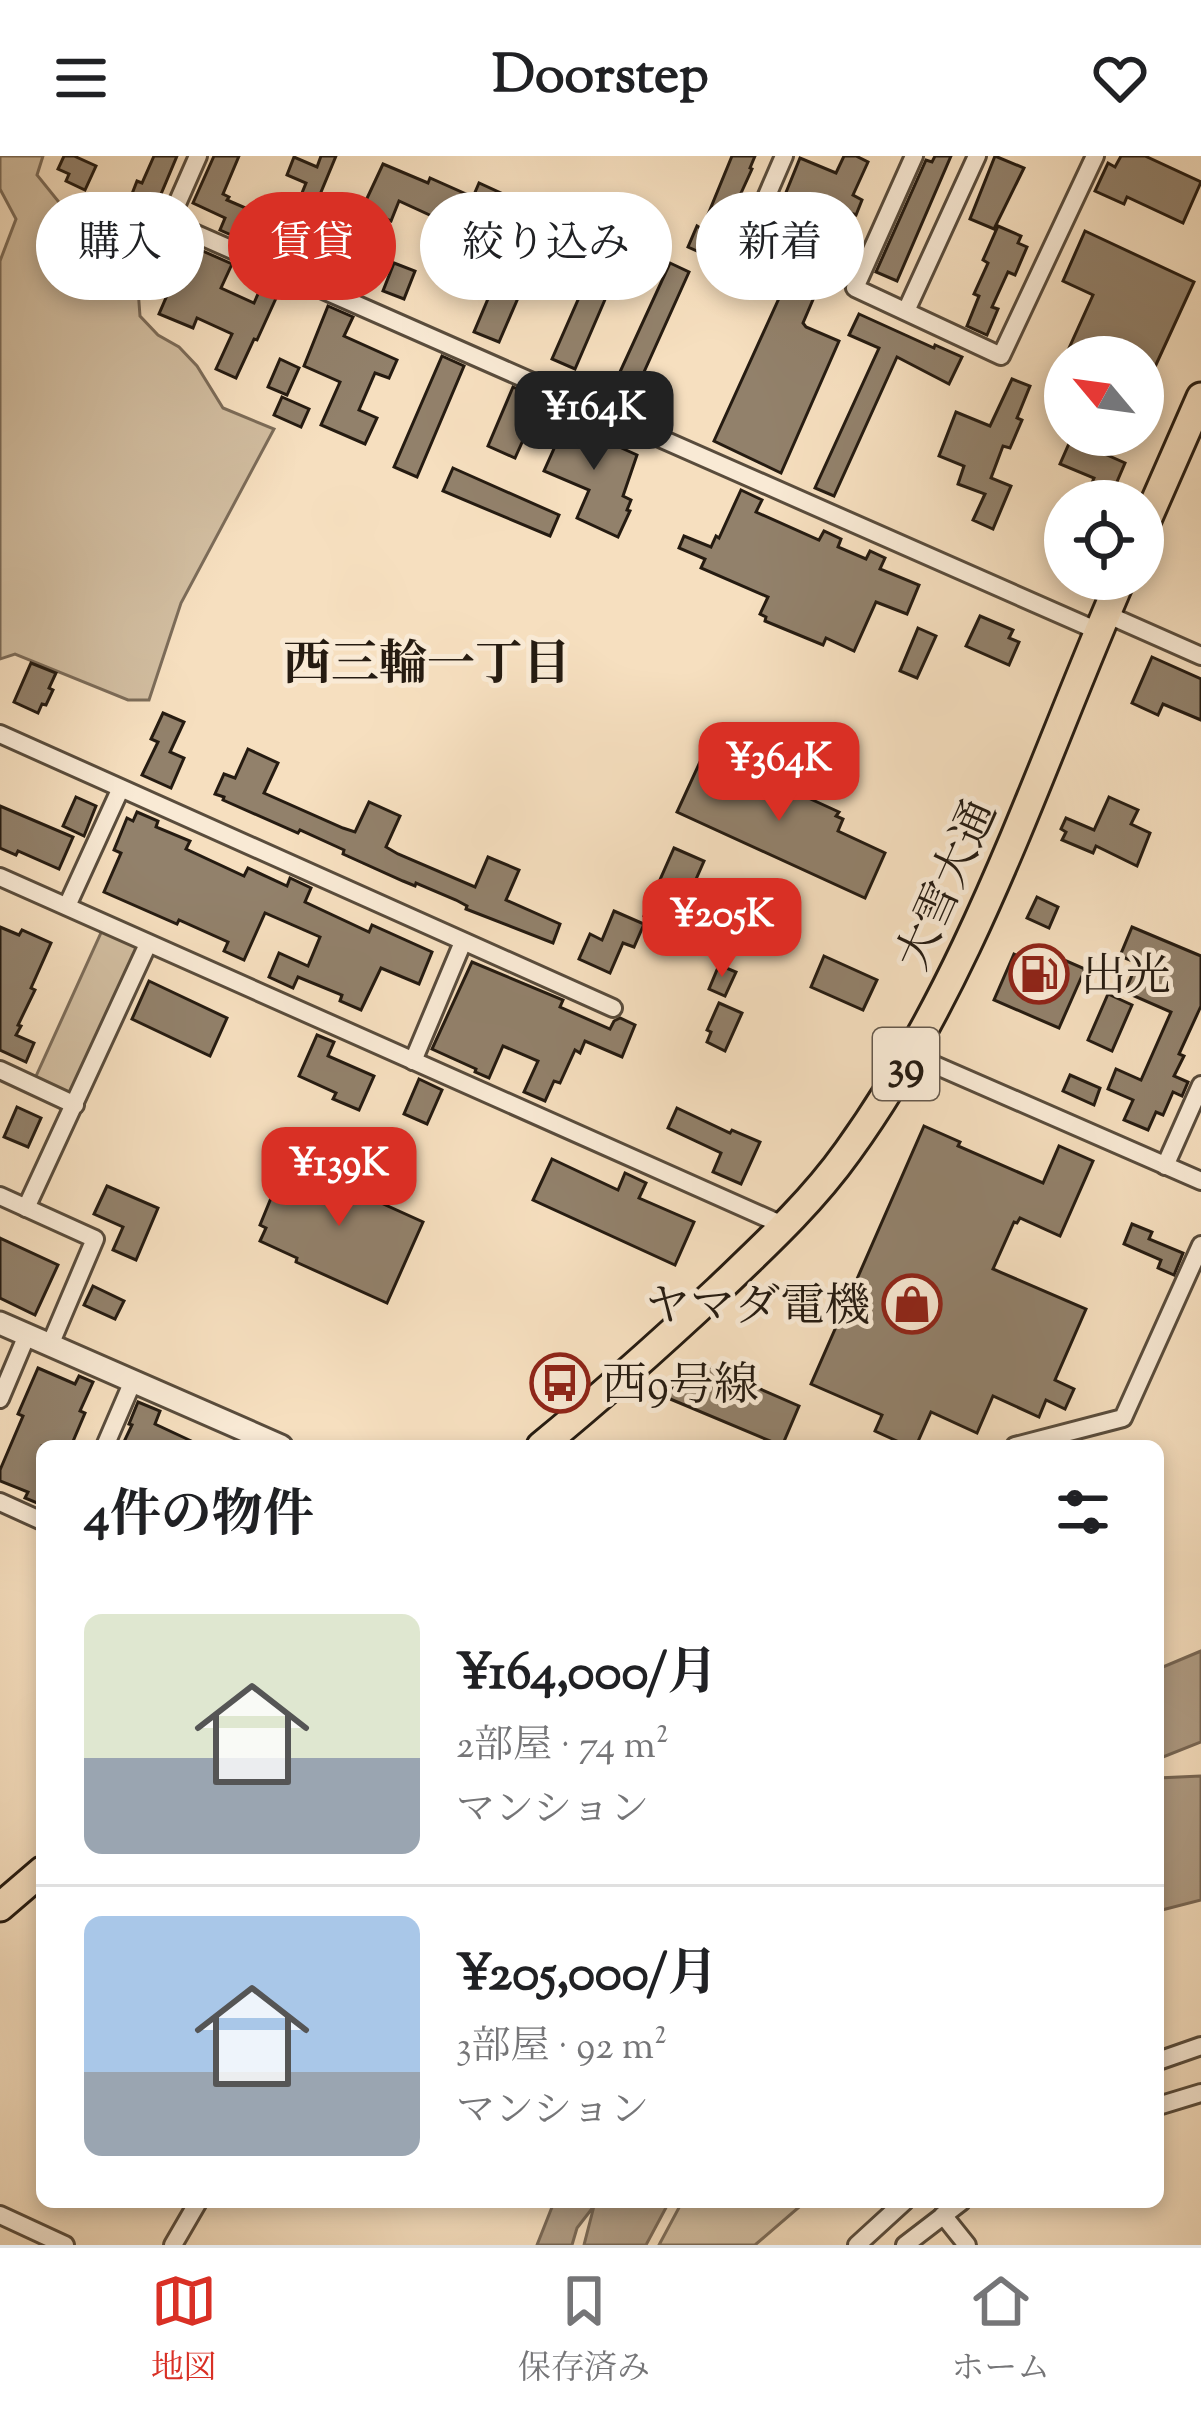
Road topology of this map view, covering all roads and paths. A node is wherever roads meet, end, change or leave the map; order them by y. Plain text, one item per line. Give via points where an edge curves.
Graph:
1 (198, 156) edge
2 (784, 156) edge
3 (914, 156) edge
4 (977, 156) edge
5 (1095, 156) edge
6 (768, 192) edge
7 (906, 311) junction
8 (1201, 397) edge
9 (1164, 481) edge
10 (1112, 600) edge
11 (1102, 622) junction
12 (1201, 656) edge
13 (0, 734) edge
14 (120, 790) junction
15 (0, 877) edge
16 (67, 906) junction
17 (464, 942) junction
18 (148, 944) junction
19 (613, 1008) dead end
20 (912, 1055) junction
21 (413, 1061) junction
22 (0, 1070) edge
23 (1201, 1084) edge
24 (75, 1105) junction
25 (1165, 1166) junction
26 (1201, 1181) edge
27 (0, 1196) edge
28 (26, 1208) junction
29 (785, 1226) junction
30 (1201, 1245) edge
31 (0, 1323) edge
32 (27, 1335) junction
33 (50, 1345) junction
34 (133, 1381) junction
35 (0, 1399) edge
36 (108, 1440) edge
37 (267, 1440) edge
38 (548, 1440) edge
39 (1038, 1440) edge
40 (0, 1502) edge
41 (36, 1518) edge
42 (36, 1876) edge
43 (0, 1907) edge
44 (1201, 2046) edge
45 (1164, 2059) edge
46 (1201, 2093) edge
47 (1164, 2104) edge
48 (195, 2208) edge
49 (897, 2208) edge
50 (954, 2208) edge
51 (0, 2215) edge
52 (944, 2215) junction
53 (65, 2245) edge
54 (173, 2245) edge
55 (856, 2245) edge
56 (905, 2245) edge
57 (967, 2245) edge

1 - 11 street via 169,222
2 - 6 street
3 - 7 street via 855,288
4 - 7 street
5 - 7 street via 1001,356
8 - 9 highway
10 - 11 highway, 大雪大通 / 39
11 - 12 street
11 - 20 highway, 大雪大通 / 39 via 987,902
13 - 14 street
14 - 16 street
14 - 17 street
15 - 16 street
16 - 18 street
17 - 19 street
17 - 21 street
18 - 21 street
18 - 24 street
20 - 25 street
20 - 29 highway, 大雪大通 / 39 via 847,1154
21 - 29 street
22 - 24 street
23 - 25 street
24 - 28 street
25 - 26 street
27 - 28 street
28 - 33 street via 95,1239
29 - 38 highway, 大雪大通 / 39
30 - 39 street via 1123,1418
31 - 32 street
32 - 33 street
32 - 35 street
33 - 34 street
34 - 36 street
34 - 37 street
40 - 41 street
42 - 43 highway
44 - 45 street
46 - 47 street
48 - 54 street
49 - 55 street
50 - 52 street
51 - 53 street
52 - 56 street
52 - 57 street

